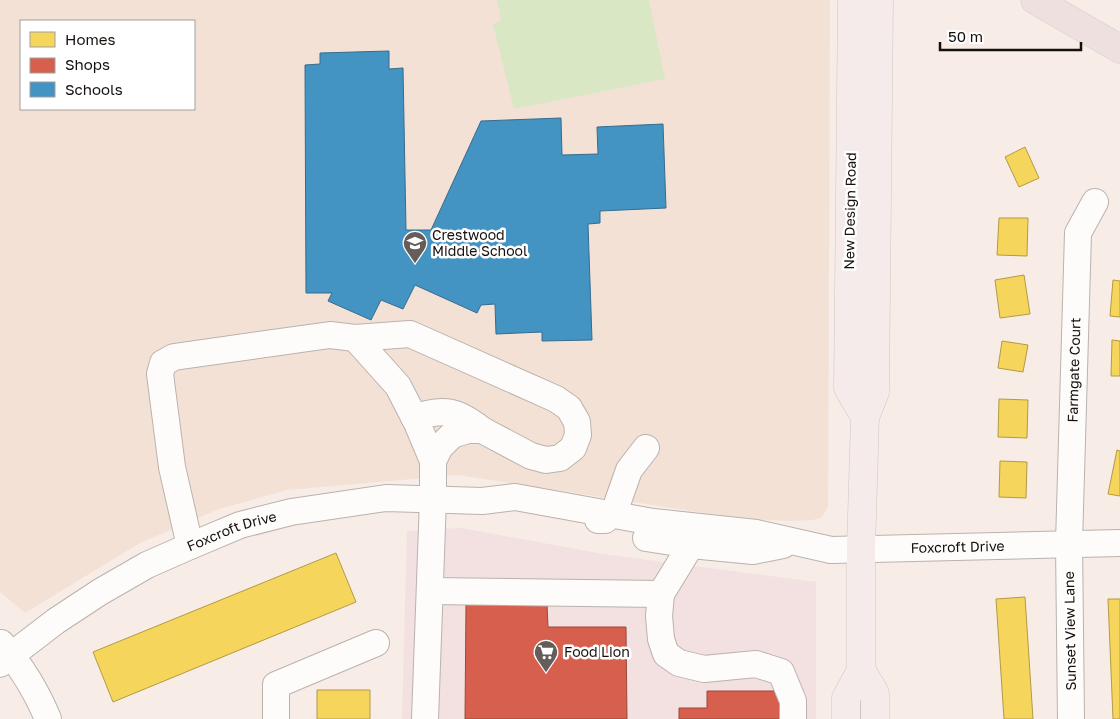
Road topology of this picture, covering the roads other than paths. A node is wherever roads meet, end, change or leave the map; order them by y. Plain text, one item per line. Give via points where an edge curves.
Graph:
1 (852, 0) edge
2 (1035, 0) edge
3 (878, 4) edge
4 (1120, 49) edge
5 (1095, 202) dead end
6 (355, 338) junction
7 (414, 416) junction
8 (865, 417) junction
9 (482, 430) junction
10 (646, 448) dead end
11 (432, 461) junction
12 (433, 499) junction
13 (482, 501) junction
14 (610, 514) junction
15 (518, 516) junction
16 (796, 543) junction
17 (1069, 543) junction
18 (1120, 543) edge
19 (691, 545) junction
20 (190, 546) junction
21 (862, 549) junction
22 (430, 591) junction
23 (661, 594) junction
24 (376, 644) dead end
25 (4, 654) edge
26 (861, 670) junction
27 (48, 719) edge
28 (276, 719) edge
29 (425, 719) edge
30 (793, 719) edge
31 (846, 719) edge
32 (876, 719) edge
33 (1071, 719) edge

1 - 8 main road, New Design Road via 848,388
2 - 4 highway
3 - 8 main road, New Design Road via 875,392
5 - 17 street, Farmgate Court via 1078,233
6 - 7 street via 398,386
6 - 9 street via 410,334 556,399 569,408 577,422 578,435 572,448 560,458 546,460 531,456
6 - 20 street via 330,335 174,357 163,363 160,374 172,467
7 - 9 street via 450,412 464,416
7 - 11 street
8 - 21 main road, New Design Road
9 - 11 street via 452,435
10 - 14 street via 629,470 616,507
11 - 12 street
12 - 13 street, Foxcroft Drive
12 - 20 street, Foxcroft Drive via 386,498 291,512 240,525
12 - 22 street
13 - 14 street, Foxcroft Drive via 515,497
13 - 15 street, Foxcroft Drive
14 - 15 street via 605,520 539,512
14 - 16 street, Foxcroft Drive via 756,533
15 - 19 street, Foxcroft Drive
16 - 19 street, Foxcroft Drive via 753,551
16 - 21 street, Foxcroft Drive via 830,550
17 - 18 street, Foxcroft Drive
17 - 21 street, Foxcroft Drive
17 - 33 street, Sunset View Lane
19 - 23 street
20 - 25 street, Foxcroft Drive via 147,565 100,592
21 - 26 main road, New Design Road
22 - 23 street
22 - 29 street
23 - 30 street via 659,616 666,654 678,663 704,669 756,664 781,672 793,701
24 - 28 street via 276,685
25 - 27 street via 41,700
26 - 31 main road, New Design Road via 846,698
26 - 32 main road via 875,694

